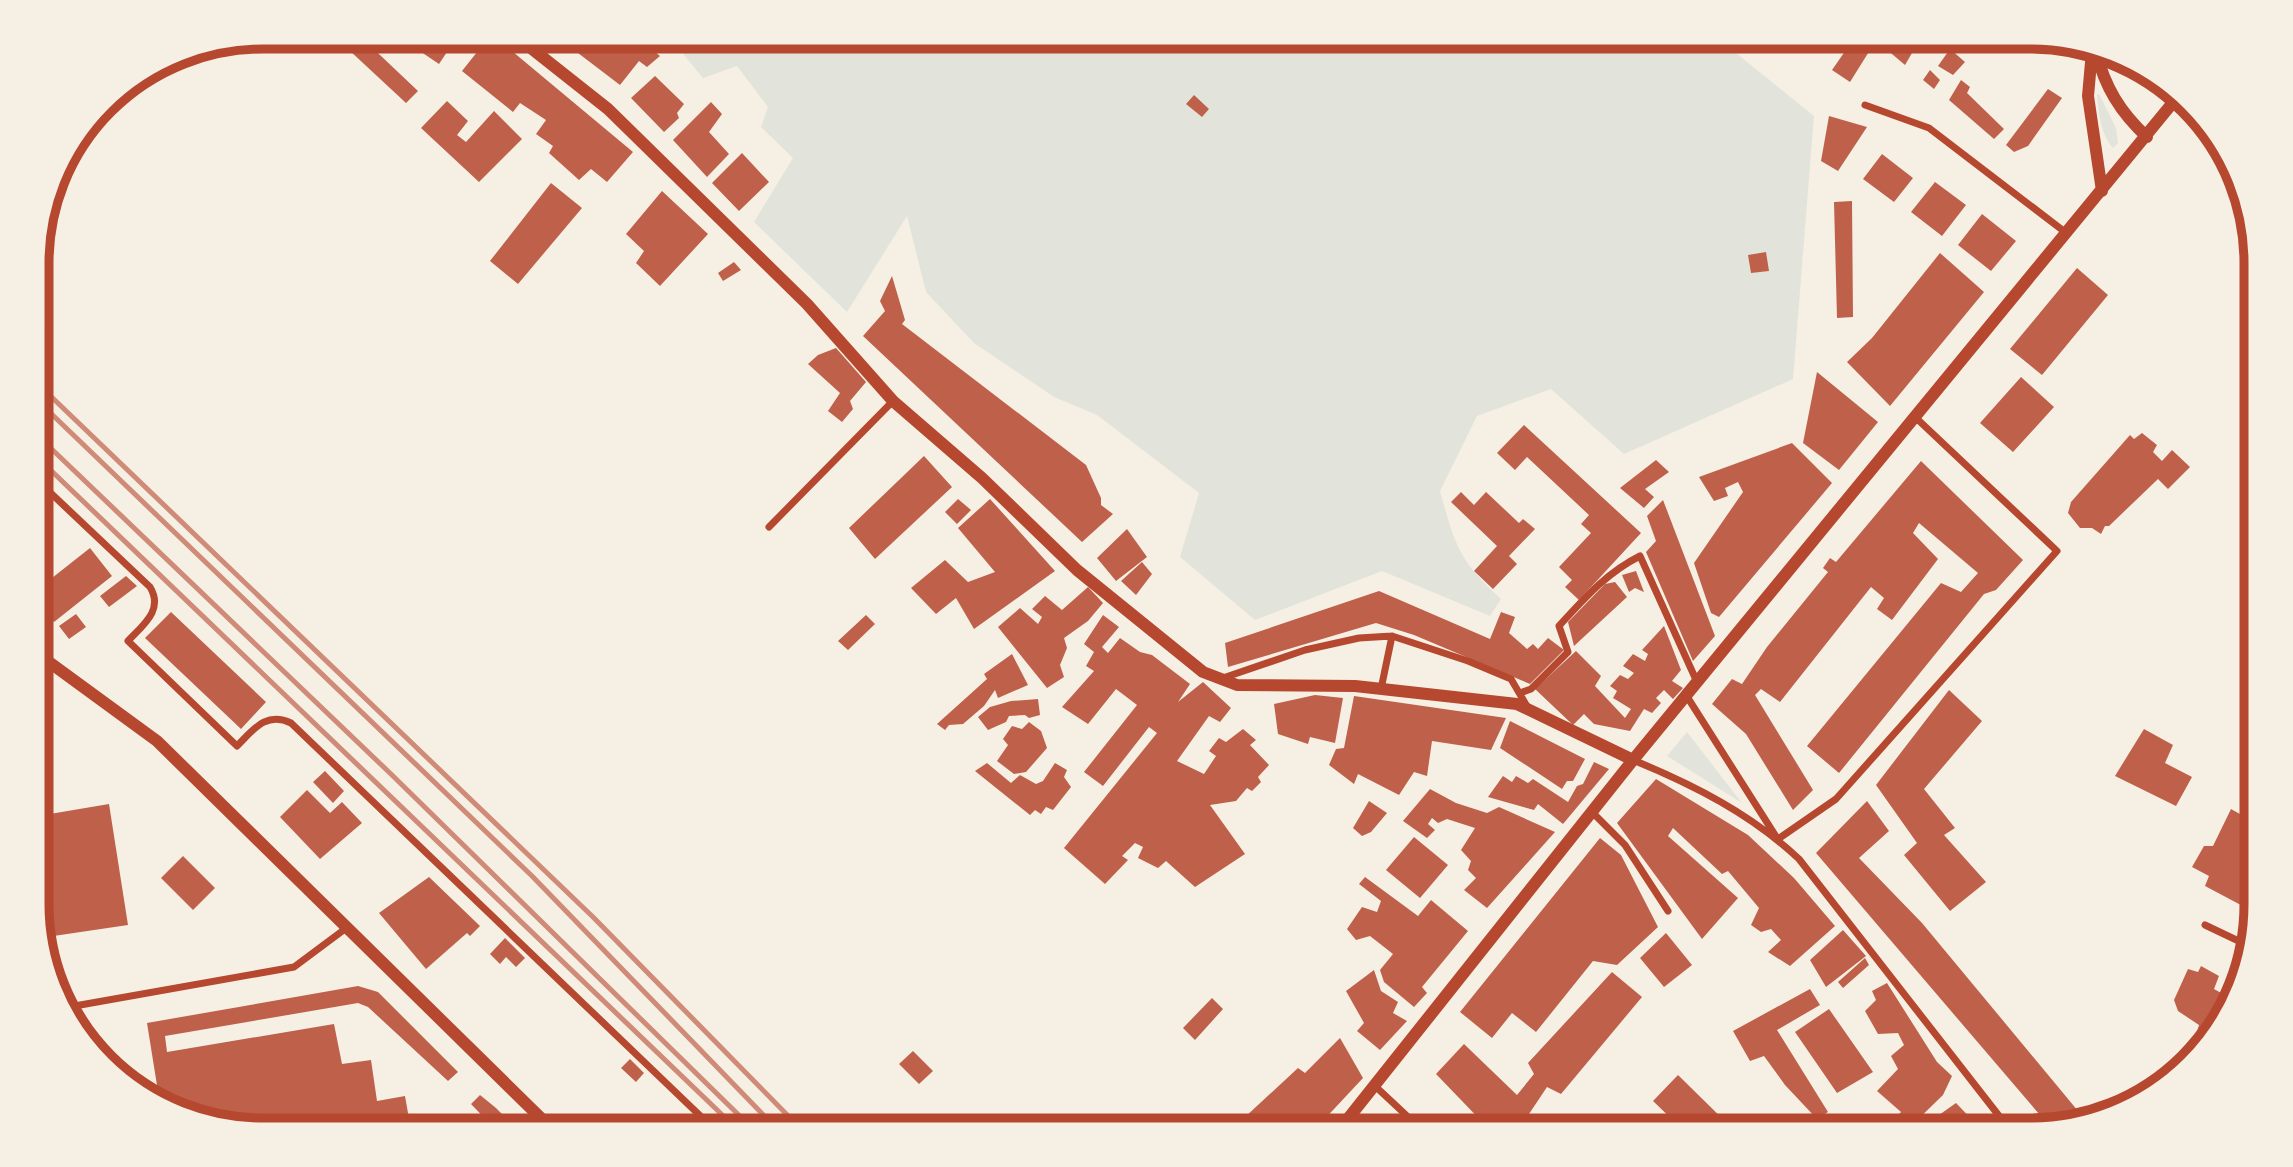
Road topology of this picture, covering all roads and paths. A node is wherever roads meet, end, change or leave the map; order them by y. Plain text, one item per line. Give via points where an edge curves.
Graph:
1 (532, 49) edge
2 (2093, 58) edge
3 (2096, 59) edge
4 (2172, 103) edge
5 (1865, 105) dead end
6 (2147, 136) junction
7 (2102, 191) junction
8 (2064, 232) junction
9 (893, 401) junction
10 (1914, 416) junction
11 (49, 491) edge
12 (769, 527) dead end
13 (1392, 636) junction
14 (49, 662) edge
15 (1220, 679) junction
16 (1697, 682) junction
17 (1381, 689) junction
18 (1520, 693) junction
19 (1686, 695) junction
20 (1531, 711) junction
21 (1633, 760) junction
22 (1592, 812) junction
23 (1778, 839) junction
24 (1668, 911) dead end
25 (2206, 925) dead end
26 (345, 929) junction
27 (2240, 942) edge
28 (75, 1006) edge
29 (1375, 1086) junction
30 (541, 1118) edge
31 (702, 1118) edge
32 (1349, 1118) edge
33 (1409, 1118) edge
34 (2001, 1118) edge

1 - 9 street via 608,109 807,304
2 - 7 street via 2088,96
3 - 6 street via 2126,117
4 - 6 street
5 - 8 street via 1929,128
6 - 7 street
7 - 8 street
8 - 10 street
9 - 12 street
9 - 15 street via 1077,570 1203,672
10 - 16 street
10 - 23 street via 2057,551 1836,799
11 - 31 street via 150,587 155,608 128,641 237,746 263,721 278,718 291,723
13 - 15 street via 1305,650
13 - 17 street
13 - 18 street via 1511,679
14 - 26 street via 157,741
15 - 17 street via 1237,685
16 - 18 street via 1640,556 1596,586 1559,626 1567,652 1531,689
16 - 19 street
17 - 20 street via 1517,704
18 - 20 street
19 - 21 street
19 - 23 street
20 - 21 street
21 - 22 street
21 - 23 street via 1692,784
22 - 24 street via 1625,845
22 - 29 street
23 - 34 street via 1892,974
25 - 27 street
26 - 28 street via 294,967
26 - 30 street
29 - 32 street
29 - 33 street

